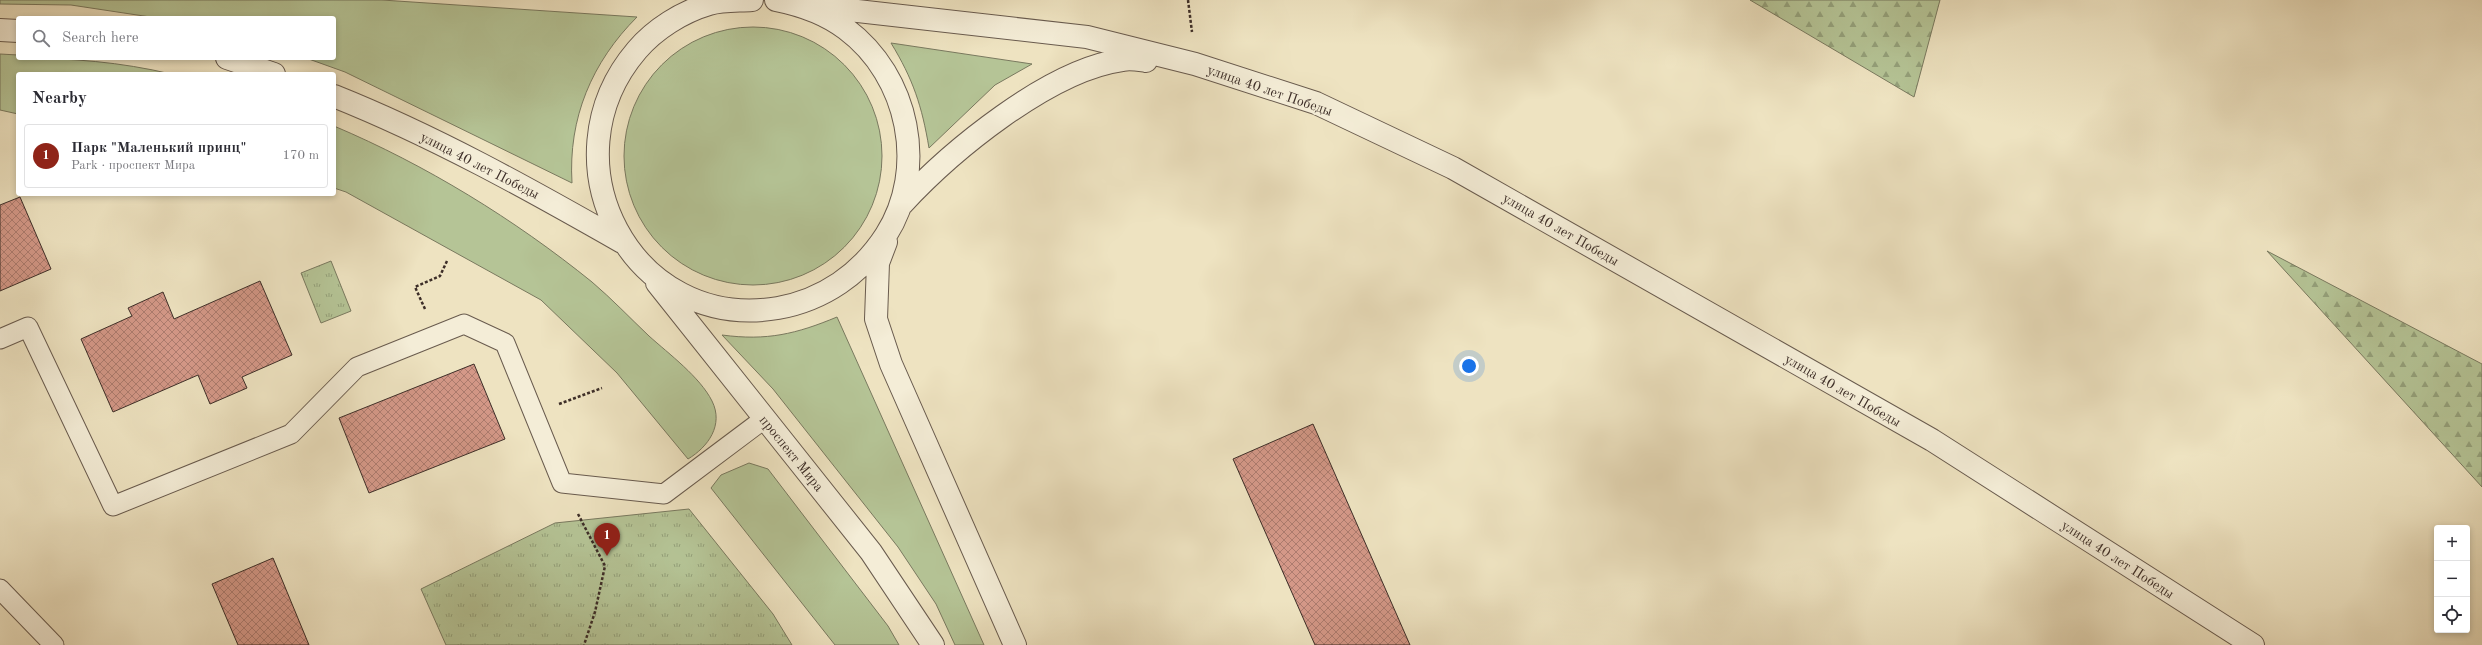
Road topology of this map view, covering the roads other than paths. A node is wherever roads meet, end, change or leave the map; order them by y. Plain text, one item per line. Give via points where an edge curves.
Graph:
1 (752, 0) edge
2 (786, 2) edge
3 (0, 30) edge
4 (16, 30) edge
5 (233, 60) edge
6 (1195, 64) junction
7 (268, 72) edge
8 (336, 97) edge
9 (896, 215) junction
10 (622, 242) junction
11 (644, 267) junction
12 (0, 339) edge
13 (764, 419) junction
14 (0, 589) edge
15 (54, 645) edge
16 (933, 645) edge
17 (1015, 645) edge
18 (2253, 645) edge

1 - 10 street via 710,4 676,18 647,39 623,67 606,99 598,134 598,170 606,206
2 - 6 street, улица 40 лет Победы via 1087,37
2 - 9 street via 822,14 846,29 867,48 884,70 897,95 906,122 909,150 907,178
3 - 4 street
5 - 7 street
6 - 9 street via 1123,59 1095,66 1067,78 1004,114 928,176
6 - 18 street, улица 40 лет Победы via 1316,103 1453,168 1932,440
8 - 10 street, улица 40 лет Победы via 391,119 539,194
9 - 11 street via 875,252 852,275 825,293 795,305 763,310 730,309 699,301 670,287
9 - 17 street via 878,263 876,319 891,364
10 - 11 street
11 - 13 street, проспект Мира
12 - 13 lane via 28,327 114,506 292,434 357,367 464,324 505,343 562,483 664,494
13 - 16 street, проспект Мира via 871,552
14 - 15 lane

